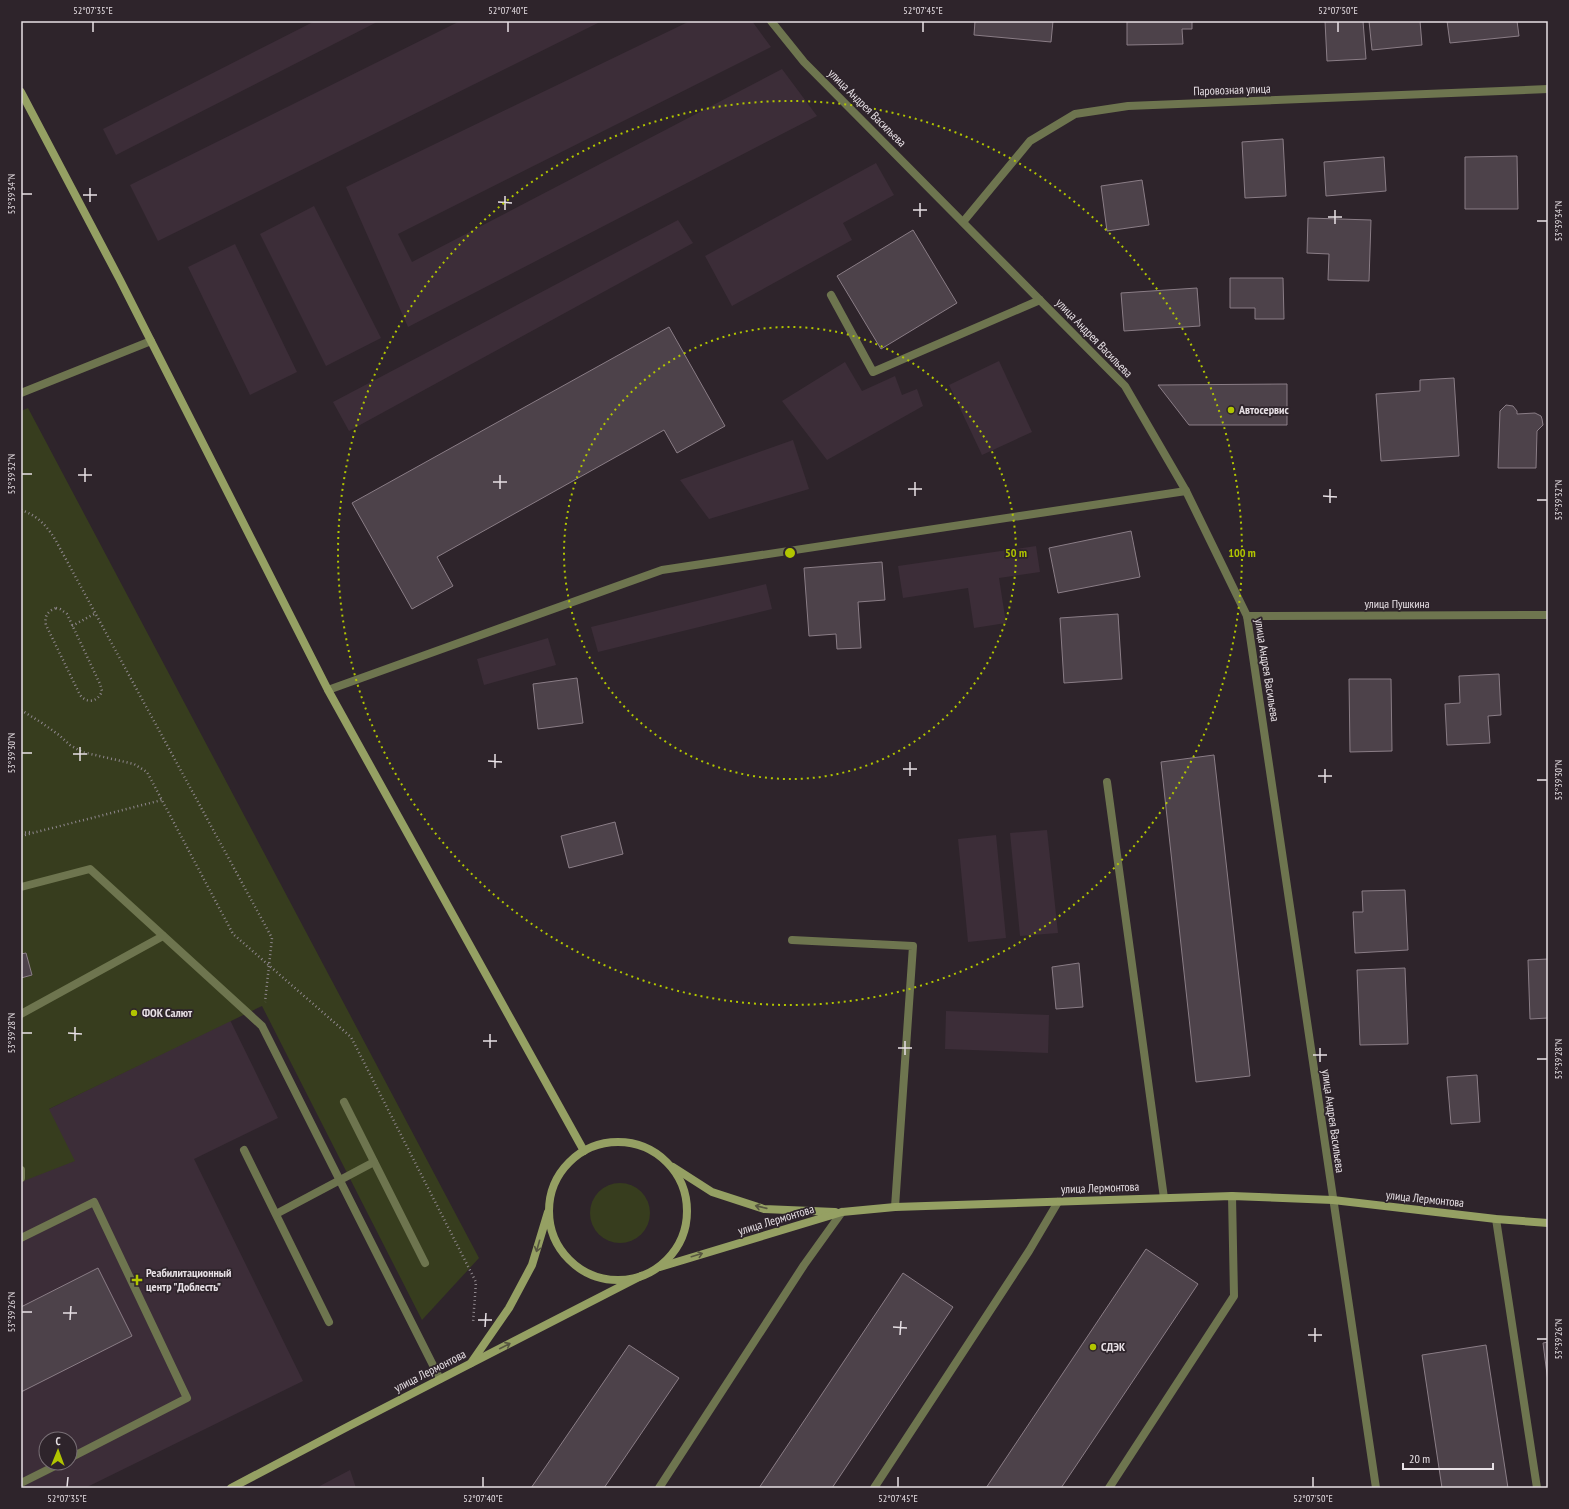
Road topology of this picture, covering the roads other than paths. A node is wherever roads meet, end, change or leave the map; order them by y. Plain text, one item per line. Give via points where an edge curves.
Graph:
1 (771, 21) edge
2 (1548, 89) edge
3 (21, 92) edge
4 (962, 222) junction
5 (831, 296) dead end
6 (1040, 300) junction
7 (151, 341) junction
8 (21, 393) edge
9 (1186, 491) junction
10 (1548, 615) edge
11 (1247, 616) junction
12 (328, 690) junction
13 (1107, 782) dead end
14 (21, 887) edge
15 (163, 936) junction
16 (792, 940) dead end
17 (21, 1014) edge
18 (344, 1102) dead end
19 (244, 1150) dead end
20 (584, 1151) junction
21 (374, 1162) junction
22 (672, 1167) junction
23 (21, 1170) edge
24 (21, 1178) edge
25 (340, 1180) junction
26 (1232, 1196) junction
27 (1164, 1198) junction
28 (1332, 1200) junction
29 (1058, 1202) junction
30 (894, 1207) junction
31 (549, 1209) junction
32 (842, 1212) junction
33 (276, 1214) junction
34 (1496, 1219) junction
35 (1548, 1223) edge
36 (21, 1238) edge
37 (425, 1264) dead end
38 (660, 1267) junction
39 (641, 1276) junction
40 (329, 1322) dead end
41 (471, 1363) junction
42 (440, 1379) junction
43 (78, 1454) edge
44 (45, 1471) edge
45 (21, 1483) edge
46 (231, 1488) edge
47 (659, 1488) edge
48 (874, 1488) edge
49 (1109, 1488) edge
50 (1376, 1488) edge
51 (1536, 1488) edge

1 - 4 street, улица Андрея Васильева via 804,62
2 - 4 street, Паровозная улица via 1128,106 1075,114 1030,142
3 - 7 main road
4 - 6 street, улица Андрея Васильева
5 - 6 street via 873,372
6 - 9 street, улица Андрея Васильева via 1125,386
7 - 8 street
7 - 12 main road
9 - 11 street, улица Андрея Васильева
9 - 12 street via 662,570
10 - 11 street, улица Пушкина
11 - 28 street, улица Андрея Васильева
12 - 20 main road
13 - 27 street
14 - 15 street via 90,869
15 - 17 street
15 - 25 street via 262,1026
16 - 30 street via 913,946
18 - 21 street
19 - 33 street
20 - 22 main road via 607,1142 631,1143 654,1151
20 - 31 main road via 566,1165 554,1185
21 - 25 street
21 - 37 street
32 -> 22 main road via 764,1208 712,1192
22 - 38 main road via 683,1186 688,1208 685,1230 675,1250
23 - 24 street
25 - 33 street
25 - 42 street
26 - 27 main road, улица Лермонтова
26 - 28 main road, улица Лермонтова
26 - 49 street via 1234,1296
27 - 29 main road, улица Лермонтова
28 - 34 main road, улица Лермонтова
28 - 50 street, улица Андрея Васильева
29 - 30 main road, улица Лермонтова
29 - 48 street via 1029,1251
30 - 32 main road, улица Лермонтова
31 - 39 main road via 552,1230 561,1251 577,1267 597,1277 619,1280
31 -> 41 main road via 532,1265 509,1308
38 -> 32 main road, улица Лермонтова
32 - 47 street via 804,1265
33 - 40 street
34 - 35 main road, улица Лермонтова
34 - 51 street
36 - 43 street via 94,1202 187,1398
38 - 39 main road
41 -> 39 main road, улица Лермонтова
41 - 42 main road, улица Лермонтова
42 - 46 main road, улица Лермонтова
44 - 45 street

